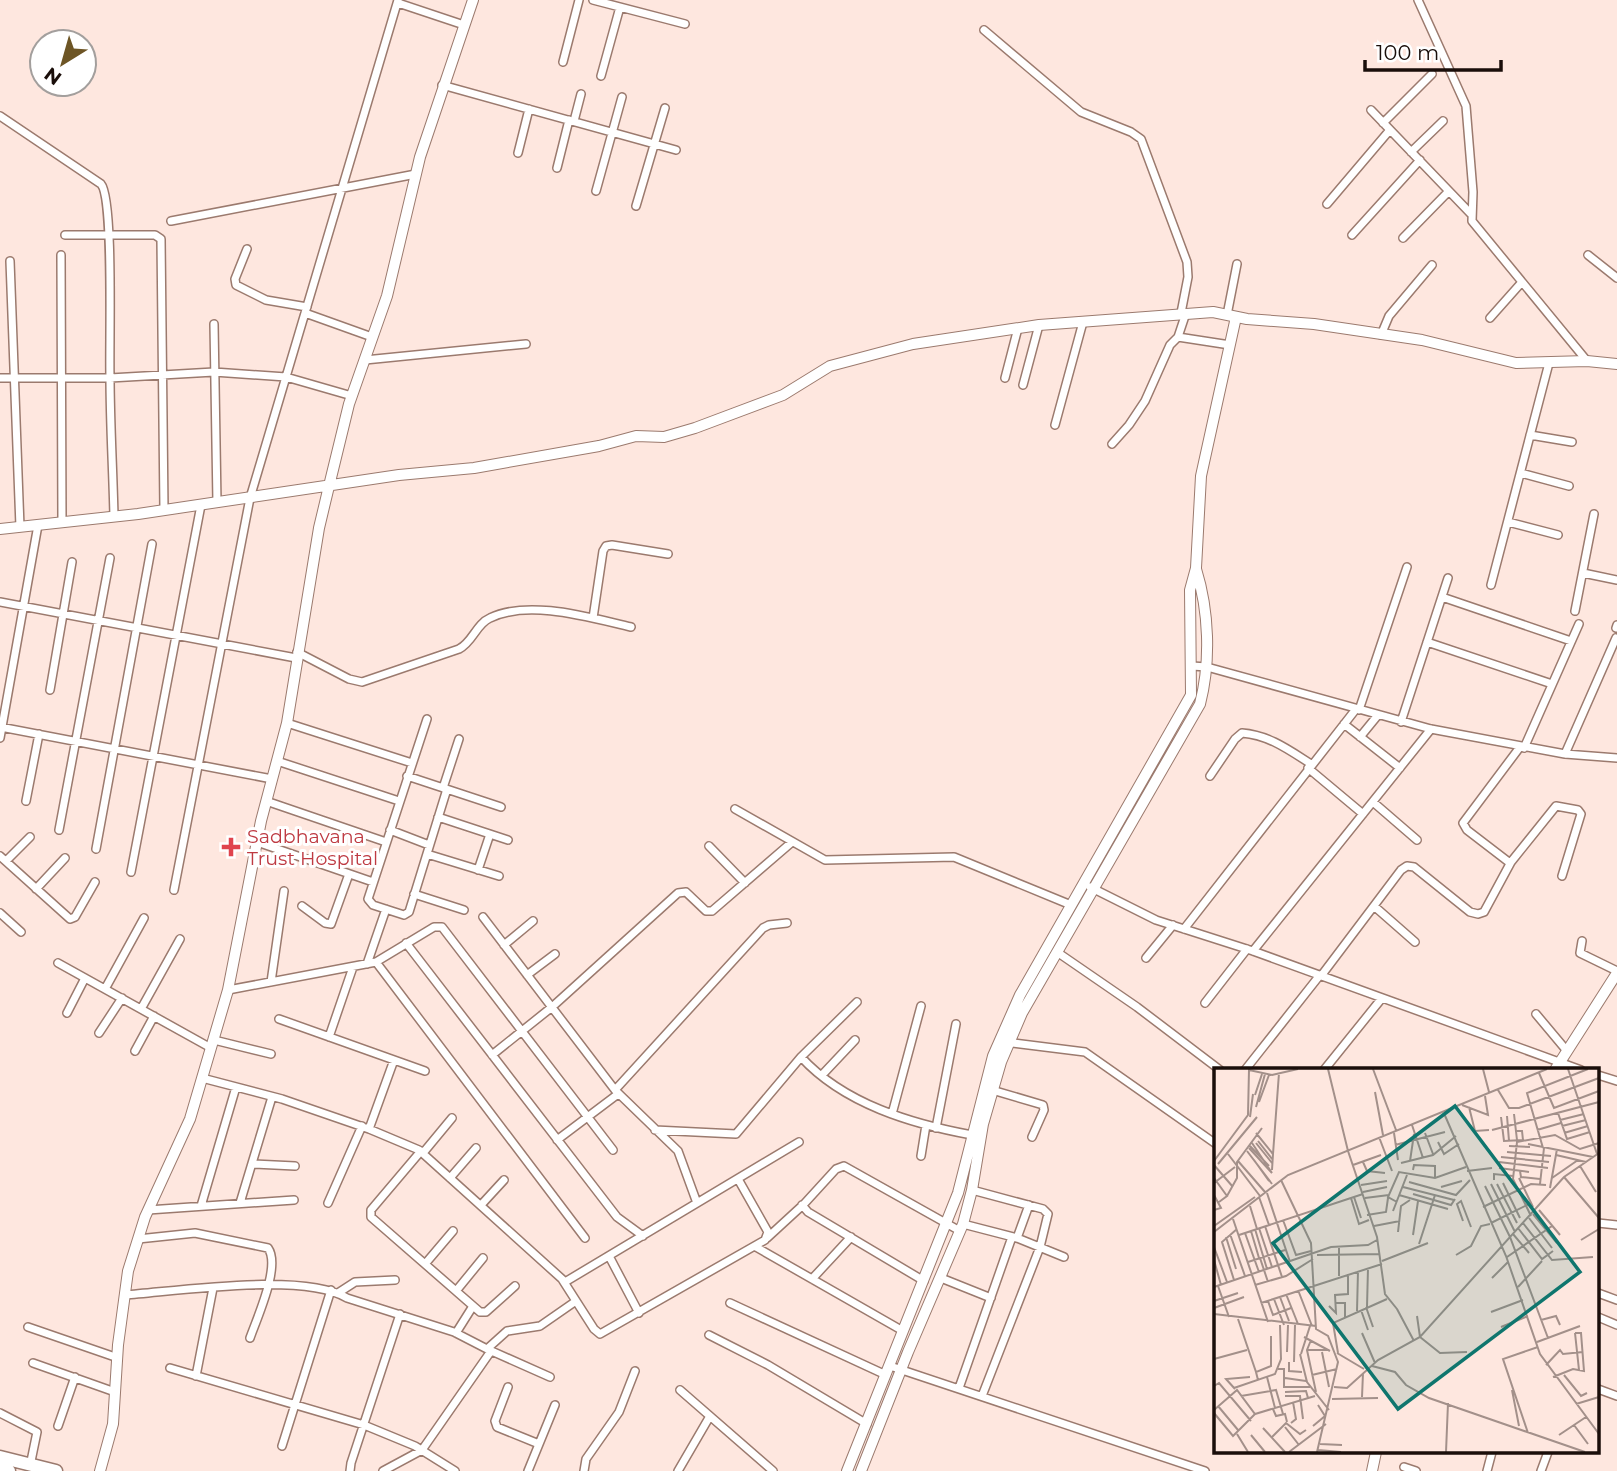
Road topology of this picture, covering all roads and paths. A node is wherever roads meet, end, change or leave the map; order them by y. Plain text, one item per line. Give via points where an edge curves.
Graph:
1 (473, 0) edge
2 (579, 0) edge
3 (593, 0) edge
4 (1418, 0) edge
5 (398, 1) edge
6 (620, 7) junction
7 (685, 24) dead end
8 (464, 25) junction
9 (984, 30) dead end
10 (563, 62) dead end
11 (1432, 74) dead end
12 (601, 76) dead end
13 (443, 85) junction
14 (581, 94) dead end
15 (622, 97) dead end
16 (529, 108) junction
17 (665, 108) dead end
18 (1371, 110) dead end
19 (0, 116) edge
20 (571, 120) junction
21 (1443, 121) dead end
22 (1383, 123) junction
23 (1389, 131) junction
24 (612, 132) junction
25 (654, 144) junction
26 (676, 150) dead end
27 (1411, 152) junction
28 (518, 153) dead end
29 (1420, 160) junction
30 (557, 168) dead end
31 (416, 174) junction
32 (342, 189) junction
33 (596, 191) dead end
34 (1449, 191) junction
35 (1327, 204) dead end
36 (636, 206) dead end
37 (1472, 215) junction
38 (171, 221) dead end
39 (109, 234) junction
40 (65, 235) dead end
41 (1352, 235) dead end
42 (1403, 239) dead end
43 (247, 249) dead end
44 (61, 255) dead end
45 (1588, 255) dead end
46 (9, 261) dead end
47 (1237, 264) dead end
48 (1432, 265) dead end
49 (1617, 278) edge
50 (1522, 282) junction
51 (306, 310) junction
52 (1184, 313) junction
53 (1231, 316) junction
54 (1490, 318) dead end
55 (1083, 322) junction
56 (214, 324) dead end
57 (1039, 325) junction
58 (1018, 328) junction
59 (1381, 335) junction
60 (372, 337) junction
61 (1178, 337) junction
62 (526, 344) dead end
63 (1230, 345) junction
64 (365, 360) junction
65 (1587, 361) junction
66 (1549, 363) junction
67 (1617, 364) edge
68 (214, 372) junction
69 (163, 375) junction
70 (286, 377) junction
71 (0, 378) edge
72 (12, 378) junction
73 (62, 378) junction
74 (110, 378) junction
75 (1005, 378) dead end
76 (1023, 385) dead end
77 (352, 396) junction
78 (1055, 425) dead end
79 (1530, 435) junction
80 (1572, 442) dead end
81 (1112, 444) dead end
82 (1521, 473) junction
83 (329, 486) junction
84 (1569, 486) dead end
85 (250, 498) junction
86 (217, 503) junction
87 (201, 505) junction
88 (164, 510) junction
89 (1594, 514) dead end
90 (114, 517) junction
91 (62, 522) junction
92 (1508, 522) junction
93 (38, 525) junction
94 (20, 527) junction
95 (0, 529) edge
96 (1558, 535) dead end
97 (152, 544) dead end
98 (668, 554) dead end
99 (110, 558) dead end
100 (72, 562) dead end
101 (1407, 567) dead end
102 (1196, 568) junction
103 (1583, 573) junction
104 (1448, 578) dead end
105 (1617, 580) edge
106 (1491, 585) dead end
107 (1442, 597) junction
108 (0, 602) edge
109 (24, 606) junction
110 (1575, 611) dead end
111 (62, 614) junction
112 (593, 618) junction
113 (100, 621) junction
114 (1579, 624) dead end
115 (631, 627) dead end
116 (136, 628) junction
117 (175, 635) junction
118 (1616, 638) edge
119 (1571, 641) junction
120 (1427, 642) junction
121 (221, 644) junction
122 (297, 655) junction
123 (1192, 666) junction
124 (1208, 667) junction
125 (1552, 684) junction
126 (50, 690) dead end
127 (1357, 710) junction
128 (1378, 715) junction
129 (427, 719) dead end
130 (1401, 722) junction
131 (287, 723) junction
132 (1344, 724) junction
133 (1, 727) edge
134 (1431, 729) junction
135 (39, 734) junction
136 (1360, 737) junction
137 (0, 738) edge
138 (459, 739) dead end
139 (76, 741) junction
140 (1522, 747) junction
141 (114, 749) junction
142 (1565, 754) junction
143 (153, 756) junction
144 (1617, 758) edge
145 (277, 761) junction
146 (412, 763) junction
147 (198, 765) junction
148 (1310, 766) junction
149 (1400, 768) junction
150 (407, 776) junction
151 (1210, 776) dead end
152 (272, 779) junction
153 (445, 788) junction
154 (26, 801) dead end
155 (267, 801) junction
156 (399, 801) junction
157 (1373, 802) junction
158 (500, 807) dead end
159 (735, 809) dead end
160 (1363, 814) junction
161 (438, 817) junction
162 (60, 830) dead end
163 (390, 830) junction
164 (490, 834) junction
165 (30, 837) dead end
166 (508, 840) dead end
167 (1417, 840) dead end
168 (257, 842) junction
169 (386, 842) junction
170 (792, 842) junction
171 (429, 845) junction
172 (709, 846) dead end
173 (96, 849) dead end
174 (426, 854) junction
175 (65, 858) dead end
176 (3, 859) edge
177 (1510, 863) junction
178 (478, 870) junction
179 (131, 873) dead end
180 (349, 874) junction
181 (499, 876) dead end
182 (1562, 876) dead end
183 (95, 882) dead end
184 (373, 882) junction
185 (745, 883) junction
186 (1083, 884) junction
187 (36, 889) junction
188 (1095, 889) junction
189 (174, 890) dead end
190 (284, 891) dead end
191 (414, 894) junction
192 (1071, 905) junction
193 (302, 906) dead end
194 (1374, 906) junction
195 (386, 909) junction
196 (464, 911) dead end
197 (0, 913) edge
198 (144, 918) dead end
199 (483, 918) dead end
200 (533, 921) dead end
201 (787, 923) dead end
202 (1173, 925) junction
203 (1184, 929) junction
204 (21, 932) dead end
205 (180, 939) dead end
206 (1582, 941) dead end
207 (1415, 942) dead end
208 (406, 943) junction
209 (504, 945) junction
210 (1250, 950) junction
211 (1057, 952) junction
212 (555, 954) dead end
213 (1146, 958) dead end
214 (58, 962) dead end
215 (372, 963) junction
216 (353, 967) junction
217 (1617, 972) edge
218 (527, 975) junction
219 (1321, 976) junction
220 (85, 978) junction
221 (271, 982) junction
222 (105, 989) junction
223 (228, 990) junction
224 (122, 998) junction
225 (1382, 998) junction
226 (857, 1002) dead end
227 (1205, 1003) dead end
228 (922, 1006) dead end
229 (552, 1007) junction
230 (141, 1009) junction
231 (67, 1013) dead end
232 (1536, 1014) dead end
233 (154, 1016) junction
234 (279, 1019) dead end
235 (956, 1024) dead end
236 (522, 1031) junction
237 (99, 1033) dead end
238 (329, 1037) junction
239 (855, 1040) dead end
240 (1004, 1041) junction
241 (212, 1044) junction
242 (135, 1051) dead end
243 (1567, 1051) junction
244 (271, 1054) dead end
245 (492, 1055) junction
246 (801, 1057) junction
247 (394, 1060) junction
248 (1557, 1067) edge
249 (1217, 1068) edge
250 (1247, 1068) edge
251 (1326, 1068) edge
252 (425, 1071) dead end
253 (822, 1075) junction
254 (1600, 1076) edge
255 (202, 1078) junction
256 (1617, 1081) edge
257 (236, 1087) junction
258 (992, 1090) junction
259 (617, 1092) junction
260 (272, 1097) junction
261 (891, 1114) junction
262 (452, 1118) dead end
263 (588, 1118) junction
264 (926, 1125) junction
265 (365, 1128) junction
266 (936, 1128) junction
267 (655, 1130) junction
268 (976, 1131) junction
269 (1032, 1137) dead end
270 (557, 1140) junction
271 (799, 1142) dead end
272 (1214, 1143) edge
273 (476, 1148) dead end
274 (613, 1150) dead end
275 (422, 1152) junction
276 (921, 1156) dead end
277 (251, 1164) junction
278 (295, 1167) dead end
279 (450, 1178) junction
280 (738, 1179) junction
281 (504, 1180) dead end
282 (972, 1190) junction
283 (294, 1200) dead end
284 (240, 1203) junction
285 (328, 1203) dead end
286 (697, 1203) junction
287 (481, 1205) junction
288 (802, 1205) junction
289 (1029, 1205) junction
290 (201, 1206) junction
291 (149, 1210) junction
292 (947, 1223) junction
293 (961, 1227) junction
294 (453, 1231) dead end
295 (643, 1236) junction
296 (851, 1237) junction
297 (586, 1238) dead end
298 (767, 1238) junction
299 (1014, 1238) junction
300 (138, 1239) junction
301 (756, 1247) junction
302 (1040, 1247) junction
303 (609, 1256) junction
304 (1064, 1256) dead end
305 (483, 1258) dead end
306 (425, 1264) junction
307 (941, 1278) junction
308 (812, 1279) junction
309 (395, 1280) dead end
310 (924, 1281) junction
311 (565, 1282) junction
312 (269, 1286) junction
313 (515, 1286) dead end
314 (213, 1288) junction
315 (335, 1292) junction
316 (456, 1292) junction
317 (125, 1295) junction
318 (990, 1298) junction
319 (576, 1301) junction
320 (730, 1303) dead end
321 (473, 1306) junction
322 (639, 1313) junction
323 (400, 1314) junction
324 (1600, 1318) edge
325 (1617, 1325) edge
326 (27, 1327) dead end
327 (903, 1331) junction
328 (456, 1333) junction
329 (709, 1335) dead end
330 (250, 1338) dead end
331 (489, 1350) junction
332 (117, 1358) junction
333 (33, 1363) dead end
334 (170, 1368) dead end
335 (635, 1371) dead end
336 (888, 1371) junction
337 (901, 1371) junction
338 (197, 1376) junction
339 (75, 1377) junction
340 (550, 1377) dead end
341 (508, 1387) dead end
342 (959, 1388) junction
343 (680, 1390) dead end
344 (115, 1392) junction
345 (982, 1396) junction
346 (555, 1405) dead end
347 (295, 1406) junction
348 (0, 1413) edge
349 (710, 1416) junction
350 (867, 1424) junction
351 (58, 1426) dead end
352 (363, 1426) junction
353 (539, 1444) junction
354 (282, 1446) dead end
355 (422, 1450) junction
356 (1491, 1454) edge
357 (1547, 1454) edge
358 (0, 1457) edge
359 (30, 1466) junction
360 (1404, 1467) dead end
361 (0, 1469) edge
362 (9, 1471) edge
363 (56, 1471) edge
364 (100, 1471) edge
365 (351, 1471) edge
366 (383, 1471) edge
367 (455, 1471) edge
368 (528, 1471) edge
369 (584, 1471) edge
370 (678, 1471) edge
371 (773, 1471) edge
372 (847, 1471) edge
373 (861, 1471) edge
374 (1205, 1471) edge
375 (1416, 1471) edge
376 (1487, 1471) edge
377 (1541, 1471) edge

1 - 8 street
2 - 10 street
3 - 6 street
4 - 37 street via 1466,106
5 - 8 street
5 - 32 street
6 - 7 street
6 - 12 street
8 - 13 street
9 - 52 street via 1081,112 1141,139 1187,262
11 - 22 street
13 - 16 street
13 - 31 street
14 - 20 street
15 - 24 street
16 - 20 street
16 - 28 street
17 - 25 street
18 - 22 street
19 - 39 street via 103,186
20 - 24 street
20 - 30 street
21 - 27 street
22 - 23 street
23 - 27 street
23 - 35 street
24 - 25 street
24 - 33 street
25 - 26 street
25 - 36 street
27 - 29 street
29 - 34 street
29 - 41 street
31 - 32 street
31 - 60 street via 387,296
32 - 38 street
32 - 51 street
34 - 37 street
34 - 42 street
37 - 50 street via 1472,221
39 - 40 street
39 - 69 street via 155,234 161,239
39 - 74 street
43 - 51 street via 236,285 267,300
44 - 73 street
45 - 49 street
46 - 72 street
47 - 53 street
48 - 59 street via 1389,316
50 - 54 street
50 - 65 street
51 - 60 street
51 - 70 street
52 - 53 street
52 - 55 street
52 - 61 street
53 - 59 street
53 - 63 street
55 - 57 street
55 - 78 street
56 - 68 street
57 - 58 street
57 - 76 street
58 - 75 street
58 - 83 street via 913,344 830,366 783,395 664,436 636,436 474,468
59 - 66 street via 1516,363
60 - 64 street
61 - 63 street
61 - 81 street via 1136,415
62 - 64 street
63 - 102 street via 1201,476
64 - 77 street
65 - 66 street
65 - 67 street
66 - 79 street
68 - 69 street
68 - 70 street
68 - 86 street
69 - 74 street
69 - 88 street
70 - 77 street
70 - 85 street
71 - 72 street
72 - 73 street
72 - 94 street
73 - 74 street
73 - 91 street
74 - 90 street
77 - 83 street
79 - 80 street
79 - 82 street
82 - 84 street
82 - 92 street
83 - 85 street
83 - 122 street
85 - 86 street
85 - 121 street
86 - 87 street
87 - 88 street
87 - 117 street
88 - 90 street
89 - 103 street
90 - 91 street
91 - 93 street
92 - 96 street
92 - 106 street
93 - 94 street
93 - 109 street
94 - 95 street
97 - 116 street
98 - 112 street via 606,546
99 - 113 street
100 - 111 street
101 - 127 street
102 - 123 street via 1190,590
102 - 124 street via 1203,595
103 - 105 street
103 - 110 street
104 - 107 street
107 - 119 street
107 - 120 street
108 - 109 street
109 - 111 street
109 - 133 street
111 - 113 street
111 - 126 street
112 - 115 street
112 - 122 street via 511,611 486,620 459,649 362,682
113 - 116 street
113 - 139 street
114 - 119 street
116 - 117 street
116 - 141 street
117 - 121 street
117 - 143 street
118 - 142 street
119 - 125 street
120 - 125 street
120 - 130 street
121 - 122 street
121 - 147 street
122 - 131 street
123 - 124 street
123 - 186 street via 1189,699
124 - 127 street
124 - 188 street via 1195,716
125 - 140 street
127 - 128 street
127 - 132 street
128 - 130 street
128 - 136 street
129 - 146 street
130 - 134 street
131 - 145 street
131 - 146 street
132 - 136 street
132 - 148 street
133 - 135 street
133 - 137 street
134 - 140 street
134 - 149 street
135 - 139 street
135 - 154 street
136 - 149 street
138 - 153 street
139 - 141 street
139 - 162 street
140 - 142 street
140 - 177 street via 1463,823
141 - 143 street
141 - 173 street
142 - 144 street
143 - 147 street
143 - 179 street
145 - 152 street
145 - 156 street
146 - 150 street
147 - 152 street
147 - 189 street
148 - 151 street via 1275,742 1242,733
148 - 160 street
148 - 203 street
149 - 157 street
150 - 153 street
150 - 156 street
152 - 155 street
153 - 158 street
153 - 161 street
155 - 168 street
155 - 169 street
156 - 163 street
157 - 160 street
157 - 167 street
159 - 170 street
160 - 210 street
161 - 164 street
161 - 171 street
163 - 169 street
163 - 171 street
164 - 166 street
164 - 178 street
165 - 176 street
168 - 180 street
168 - 223 street
169 - 184 street
170 - 185 street
170 - 192 street via 832,861 954,858
171 - 174 street
172 - 185 street
174 - 178 street
174 - 191 street
175 - 187 street
176 - 187 street
177 - 182 street via 1554,806 1578,810 1581,815
177 - 194 street via 1481,914 1470,912 1410,866 1403,867
178 - 181 street
180 - 184 street
180 - 193 street via 331,924
183 - 187 street via 73,919
184 - 195 street via 370,902
185 - 229 street via 712,911 706,911 686,892 678,893
186 - 188 street
186 - 192 street
188 - 202 street
188 - 211 street
190 - 221 street
191 - 195 street via 407,914
191 - 196 street
192 - 240 street via 1017,1001
194 - 207 street
194 - 219 street
195 - 215 street
197 - 204 street
198 - 222 street
199 - 209 street
200 - 209 street
201 - 259 street via 763,928
202 - 203 street
202 - 213 street
203 - 210 street
205 - 230 street
206 - 217 street via 1580,953
208 - 215 street
208 - 236 street via 442,927
208 - 245 street
209 - 218 street
210 - 219 street
210 - 227 street
211 - 240 street
211 - 249 street
212 - 218 street
214 - 220 street
215 - 216 street
215 - 297 street
216 - 221 street
216 - 238 street
217 - 243 street
218 - 229 street
219 - 225 street
219 - 250 street
220 - 222 street
220 - 231 street
221 - 223 street
222 - 224 street
223 - 241 street
224 - 230 street
224 - 237 street
225 - 248 street
225 - 251 street
226 - 246 street
228 - 261 street
229 - 236 street
229 - 259 street
230 - 233 street
232 - 243 street
233 - 241 street
233 - 242 street
234 - 238 street
235 - 266 street
236 - 245 street
236 - 263 street
238 - 247 street
239 - 253 street
240 - 258 street
240 - 268 street
240 - 272 street via 1085,1052
241 - 244 street
241 - 255 street
243 - 248 street
245 - 270 street
246 - 253 street
246 - 267 street via 737,1134
247 - 252 street
247 - 265 street
253 - 261 street via 859,1100
254 - 256 street
255 - 257 street
255 - 291 street via 190,1119
257 - 260 street
257 - 290 street
258 - 268 street
258 - 269 street via 1043,1105
259 - 263 street
259 - 267 street
260 - 265 street
260 - 277 street
261 - 264 street
262 - 275 street
263 - 270 street
263 - 274 street
264 - 266 street
264 - 276 street
265 - 275 street
265 - 285 street
266 - 268 street
267 - 286 street via 681,1155
268 - 282 street
268 - 292 street
270 - 295 street via 617,1217
271 - 280 street
273 - 279 street
275 - 279 street
275 - 306 street via 370,1212
277 - 278 street
277 - 284 street
279 - 287 street
280 - 286 street
280 - 298 street via 768,1232
281 - 287 street
282 - 289 street
282 - 293 street
283 - 284 street
284 - 290 street
286 - 295 street
287 - 311 street
288 - 292 street via 844,1166
288 - 296 street
288 - 298 street
289 - 299 street
289 - 302 street via 1048,1214
290 - 291 street
291 - 300 street
292 - 293 street
292 - 310 street
293 - 299 street
293 - 307 street
294 - 306 street
295 - 303 street
296 - 308 street
296 - 310 street
298 - 301 street
299 - 302 street
299 - 318 street
300 - 312 street via 195,1233 264,1245 272,1256
300 - 317 street
301 - 308 street
301 - 322 street
302 - 304 street
302 - 345 street
303 - 311 street
303 - 322 street
305 - 316 street
306 - 316 street
307 - 318 street
307 - 337 street
308 - 327 street
309 - 315 street via 355,1282
310 - 327 street
311 - 319 street
312 - 314 street
312 - 315 street via 298,1284
312 - 330 street
313 - 321 street via 486,1312
314 - 317 street
314 - 338 street
315 - 323 street
315 - 347 street
316 - 321 street
317 - 332 street
318 - 342 street
319 - 322 street via 600,1334
319 - 331 street via 540,1326 507,1331
320 - 336 street
321 - 328 street
323 - 328 street
323 - 352 street
324 - 325 street
326 - 332 street
327 - 336 street
328 - 331 street
329 - 350 street
331 - 340 street
331 - 355 street
332 - 344 street
333 - 339 street
334 - 338 street
335 - 369 street via 619,1412 586,1459
336 - 337 street
336 - 350 street
337 - 342 street
337 - 373 street
338 - 347 street
339 - 344 street
339 - 351 street
341 - 353 street via 495,1421 497,1427
342 - 345 street
343 - 349 street
344 - 364 street via 113,1424
345 - 374 street
346 - 353 street
347 - 352 street
347 - 354 street
348 - 359 street via 37,1432
349 - 370 street
349 - 371 street
350 - 372 street
352 - 355 street
352 - 365 street
353 - 368 street
355 - 366 street
355 - 367 street
356 - 376 street
357 - 377 street
358 - 359 highway
359 - 363 highway
360 - 375 street
361 - 362 highway

